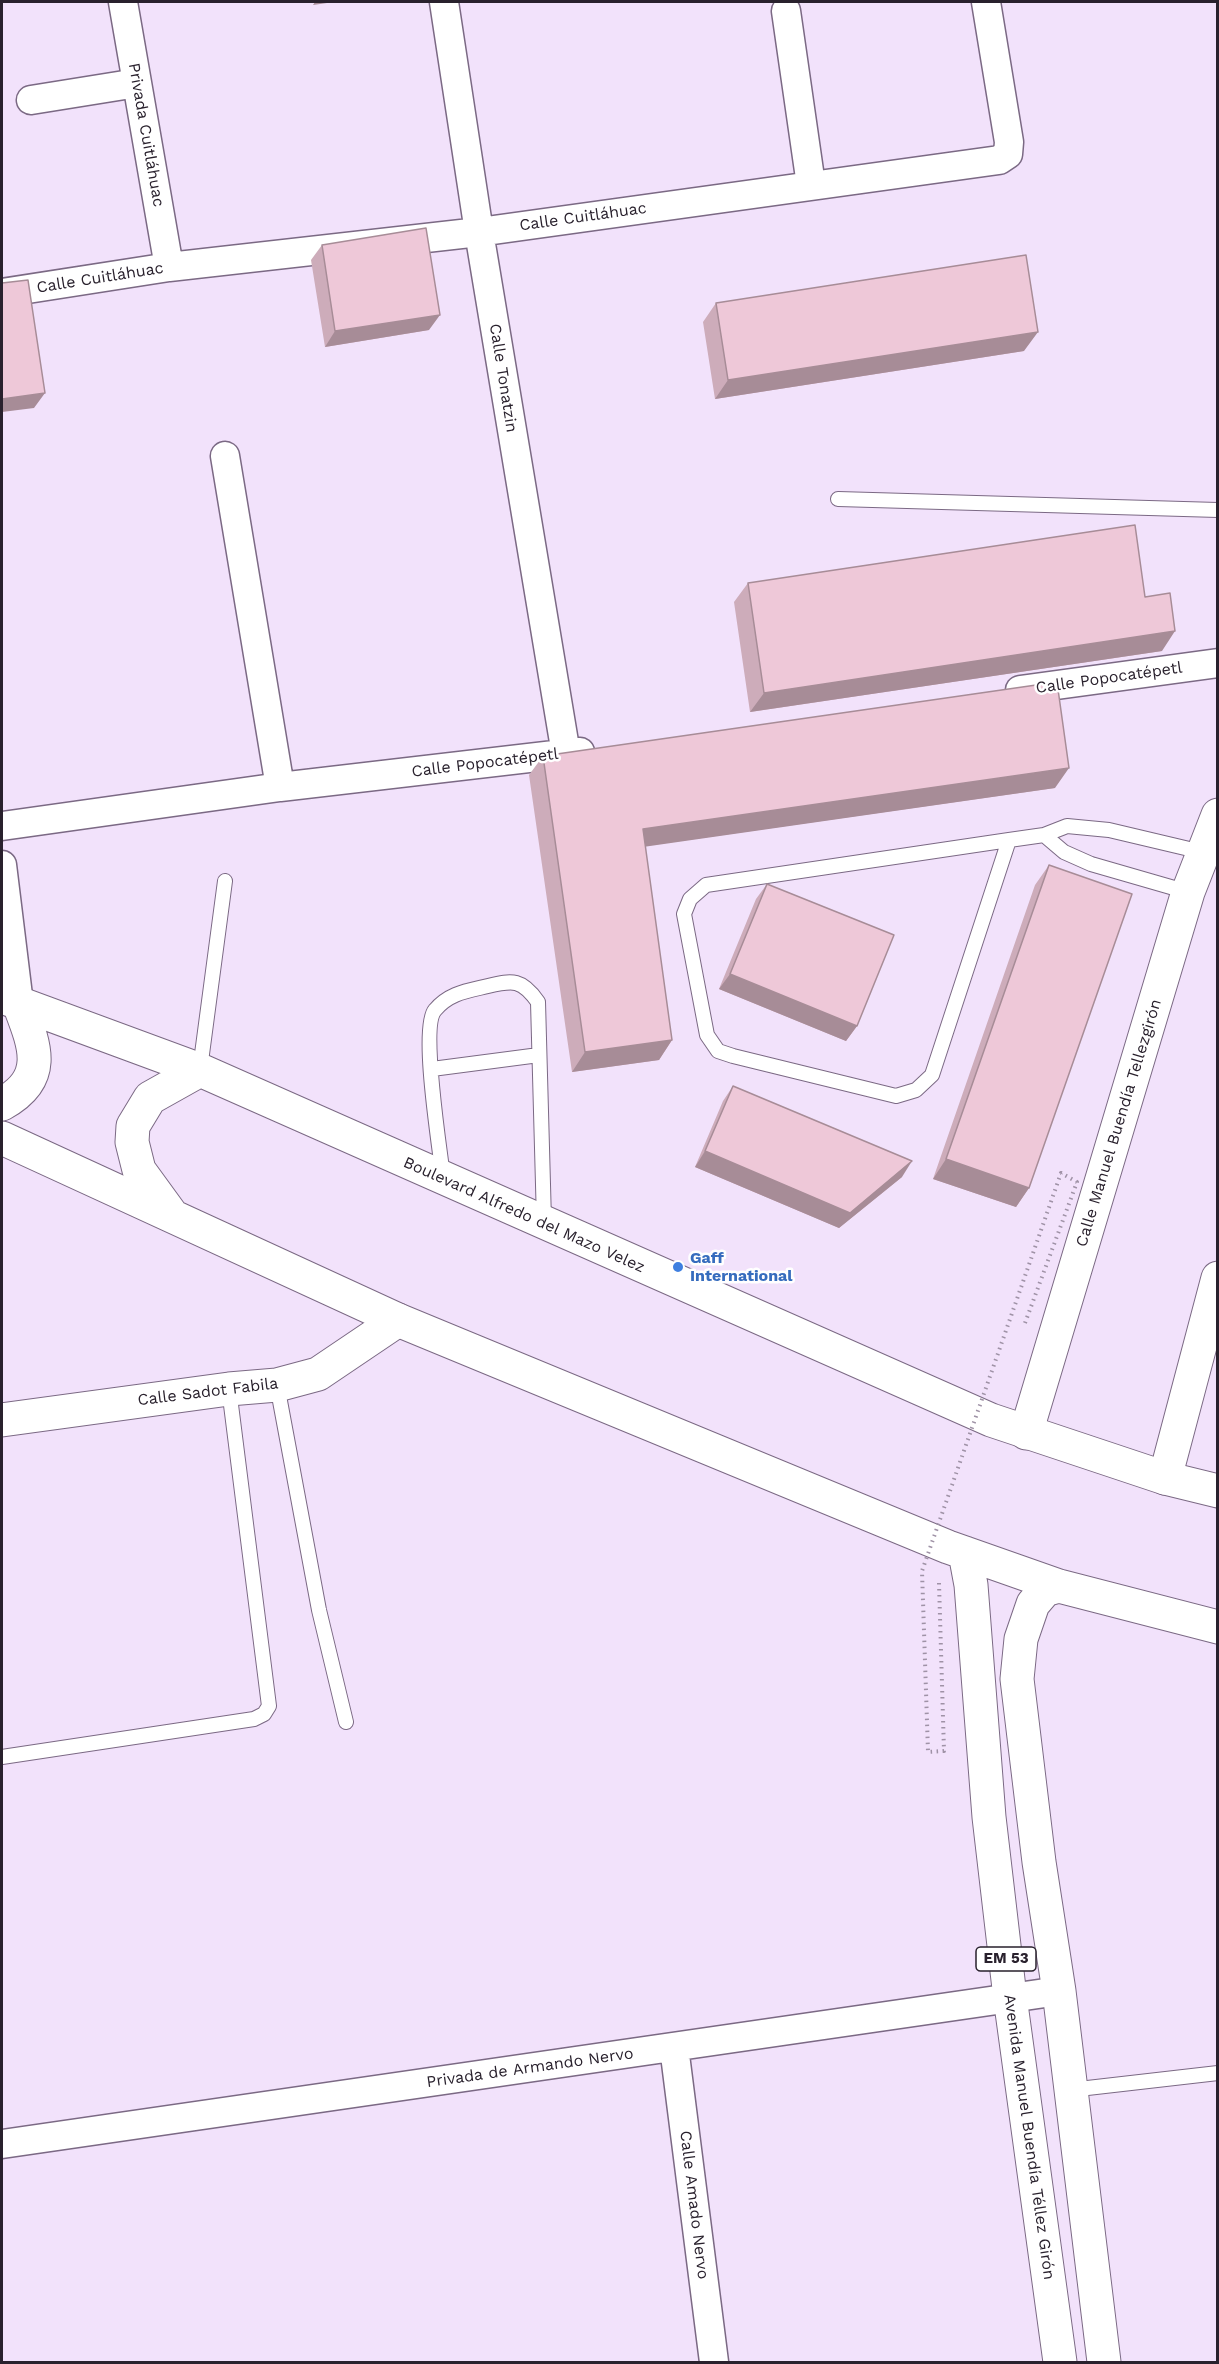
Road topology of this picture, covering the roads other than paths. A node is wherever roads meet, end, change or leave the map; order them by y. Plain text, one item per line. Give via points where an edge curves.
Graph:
1 (123, 2) edge
2 (444, 2) edge
3 (986, 2) edge
4 (786, 11) dead end
5 (137, 83) junction
6 (31, 100) dead end
7 (811, 185) junction
8 (479, 232) junction
9 (169, 267) junction
10 (2, 293) edge
11 (225, 456) dead end
12 (838, 500) dead end
13 (1218, 510) edge
14 (1218, 663) edge
15 (989, 695) edge
16 (601, 749) edge
17 (566, 754) junction
18 (280, 787) junction
19 (1218, 815) edge
20 (2, 826) edge
21 (1044, 835) junction
22 (1009, 840) junction
23 (1202, 852) junction
24 (2, 865) edge
25 (225, 881) dead end
26 (1188, 892) junction
27 (10, 1000) edge
28 (539, 1055) junction
29 (432, 1069) junction
30 (200, 1070) junction
31 (2, 1104) edge
32 (2, 1138) edge
33 (444, 1180) junction
34 (172, 1215) junction
35 (544, 1224) junction
36 (1218, 1278) edge
37 (398, 1320) junction
38 (278, 1385) junction
39 (229, 1389) junction
40 (2, 1420) edge
41 (1026, 1433) junction
42 (1166, 1478) junction
43 (1218, 1491) edge
44 (965, 1553) junction
45 (1059, 1586) junction
46 (1218, 1627) edge
47 (346, 1722) dead end
48 (2, 1757) edge
49 (1059, 1991) junction
50 (1010, 1997) junction
51 (674, 2047) junction
52 (1218, 2073) edge
53 (1070, 2090) junction
54 (2, 2144) edge
55 (714, 2362) edge
56 (1060, 2362) edge
57 (1104, 2362) edge

1 - 5 street, Privada Cuitláhuac
2 - 8 street, Calle Tonatzin
3 - 7 street, Calle Cuitláhuac via 1008,154 999,160
4 - 7 street
5 - 6 street
5 - 9 street, Privada Cuitláhuac
7 - 8 street, Calle Cuitláhuac
8 - 9 street, Calle Cuitláhuac
8 - 17 street, Calle Tonatzin
9 - 10 street, Calle Cuitláhuac
11 - 18 street
12 - 13 lane
14 - 15 street, Calle Popocatépetl
16 - 17 street, Calle Popocatépetl
17 - 18 street, Calle Popocatépetl
18 - 20 street, Calle Popocatépetl
19 - 23 main road, Calle Manuel Buendía Tellezgirón
21 - 22 lane
21 - 23 lane via 1067,826 1109,830
21 - 26 lane via 1064,852 1091,864
22 - 22 lane via 706,885 690,899 684,914 707,1035 718,1051 734,1056 896,1096 916,1090 932,1075
23 - 26 main road, Calle Manuel Buendía Tellezgirón
24 - 27 street
25 - 30 lane
26 - 41 main road, Calle Manuel Buendía Tellezgirón
27 - 30 main road, Boulevard Alfredo del Mazo Velez
27 - 31 main road via 30,1033 36,1063 23,1087
28 - 29 lane
28 - 29 lane via 538,1002 528,988 511,981 450,995 433,1011 428,1036
28 - 35 lane
29 - 33 lane
30 - 33 main road, Boulevard Alfredo del Mazo Velez
30 - 34 main road via 150,1098 133,1126 132,1142 140,1170
32 - 34 main road
33 - 35 main road, Boulevard Alfredo del Mazo Velez
34 - 37 main road
35 - 41 main road, Boulevard Alfredo del Mazo Velez
36 - 42 main road
37 - 38 main road, Calle Sadot Fabila via 318,1374
37 - 44 main road
38 - 39 main road, Calle Sadot Fabila
38 - 47 lane via 320,1610
39 - 40 main road, Calle Sadot Fabila
39 - 48 lane via 269,1706 254,1719
41 - 42 main road, Boulevard Alfredo del Mazo Velez
42 - 43 main road, Boulevard Alfredo del Mazo Velez
44 - 45 main road
44 - 50 main road, Avenida Manuel Buendía Téllez Girón / EM 53
45 - 46 main road
45 - 49 main road, EM 53 via 1045,1590 1034,1604 1021,1639 1017,1679
49 - 50 street, Privada de Armando Nervo
49 - 53 main road, EM 53
50 - 51 street, Privada de Armando Nervo
50 - 56 main road, Avenida Manuel Buendía Téllez Girón / EM 53
51 - 54 street, Privada de Armando Nervo
51 - 55 street, Calle Amado Nervo
52 - 53 lane
53 - 57 main road, EM 53

